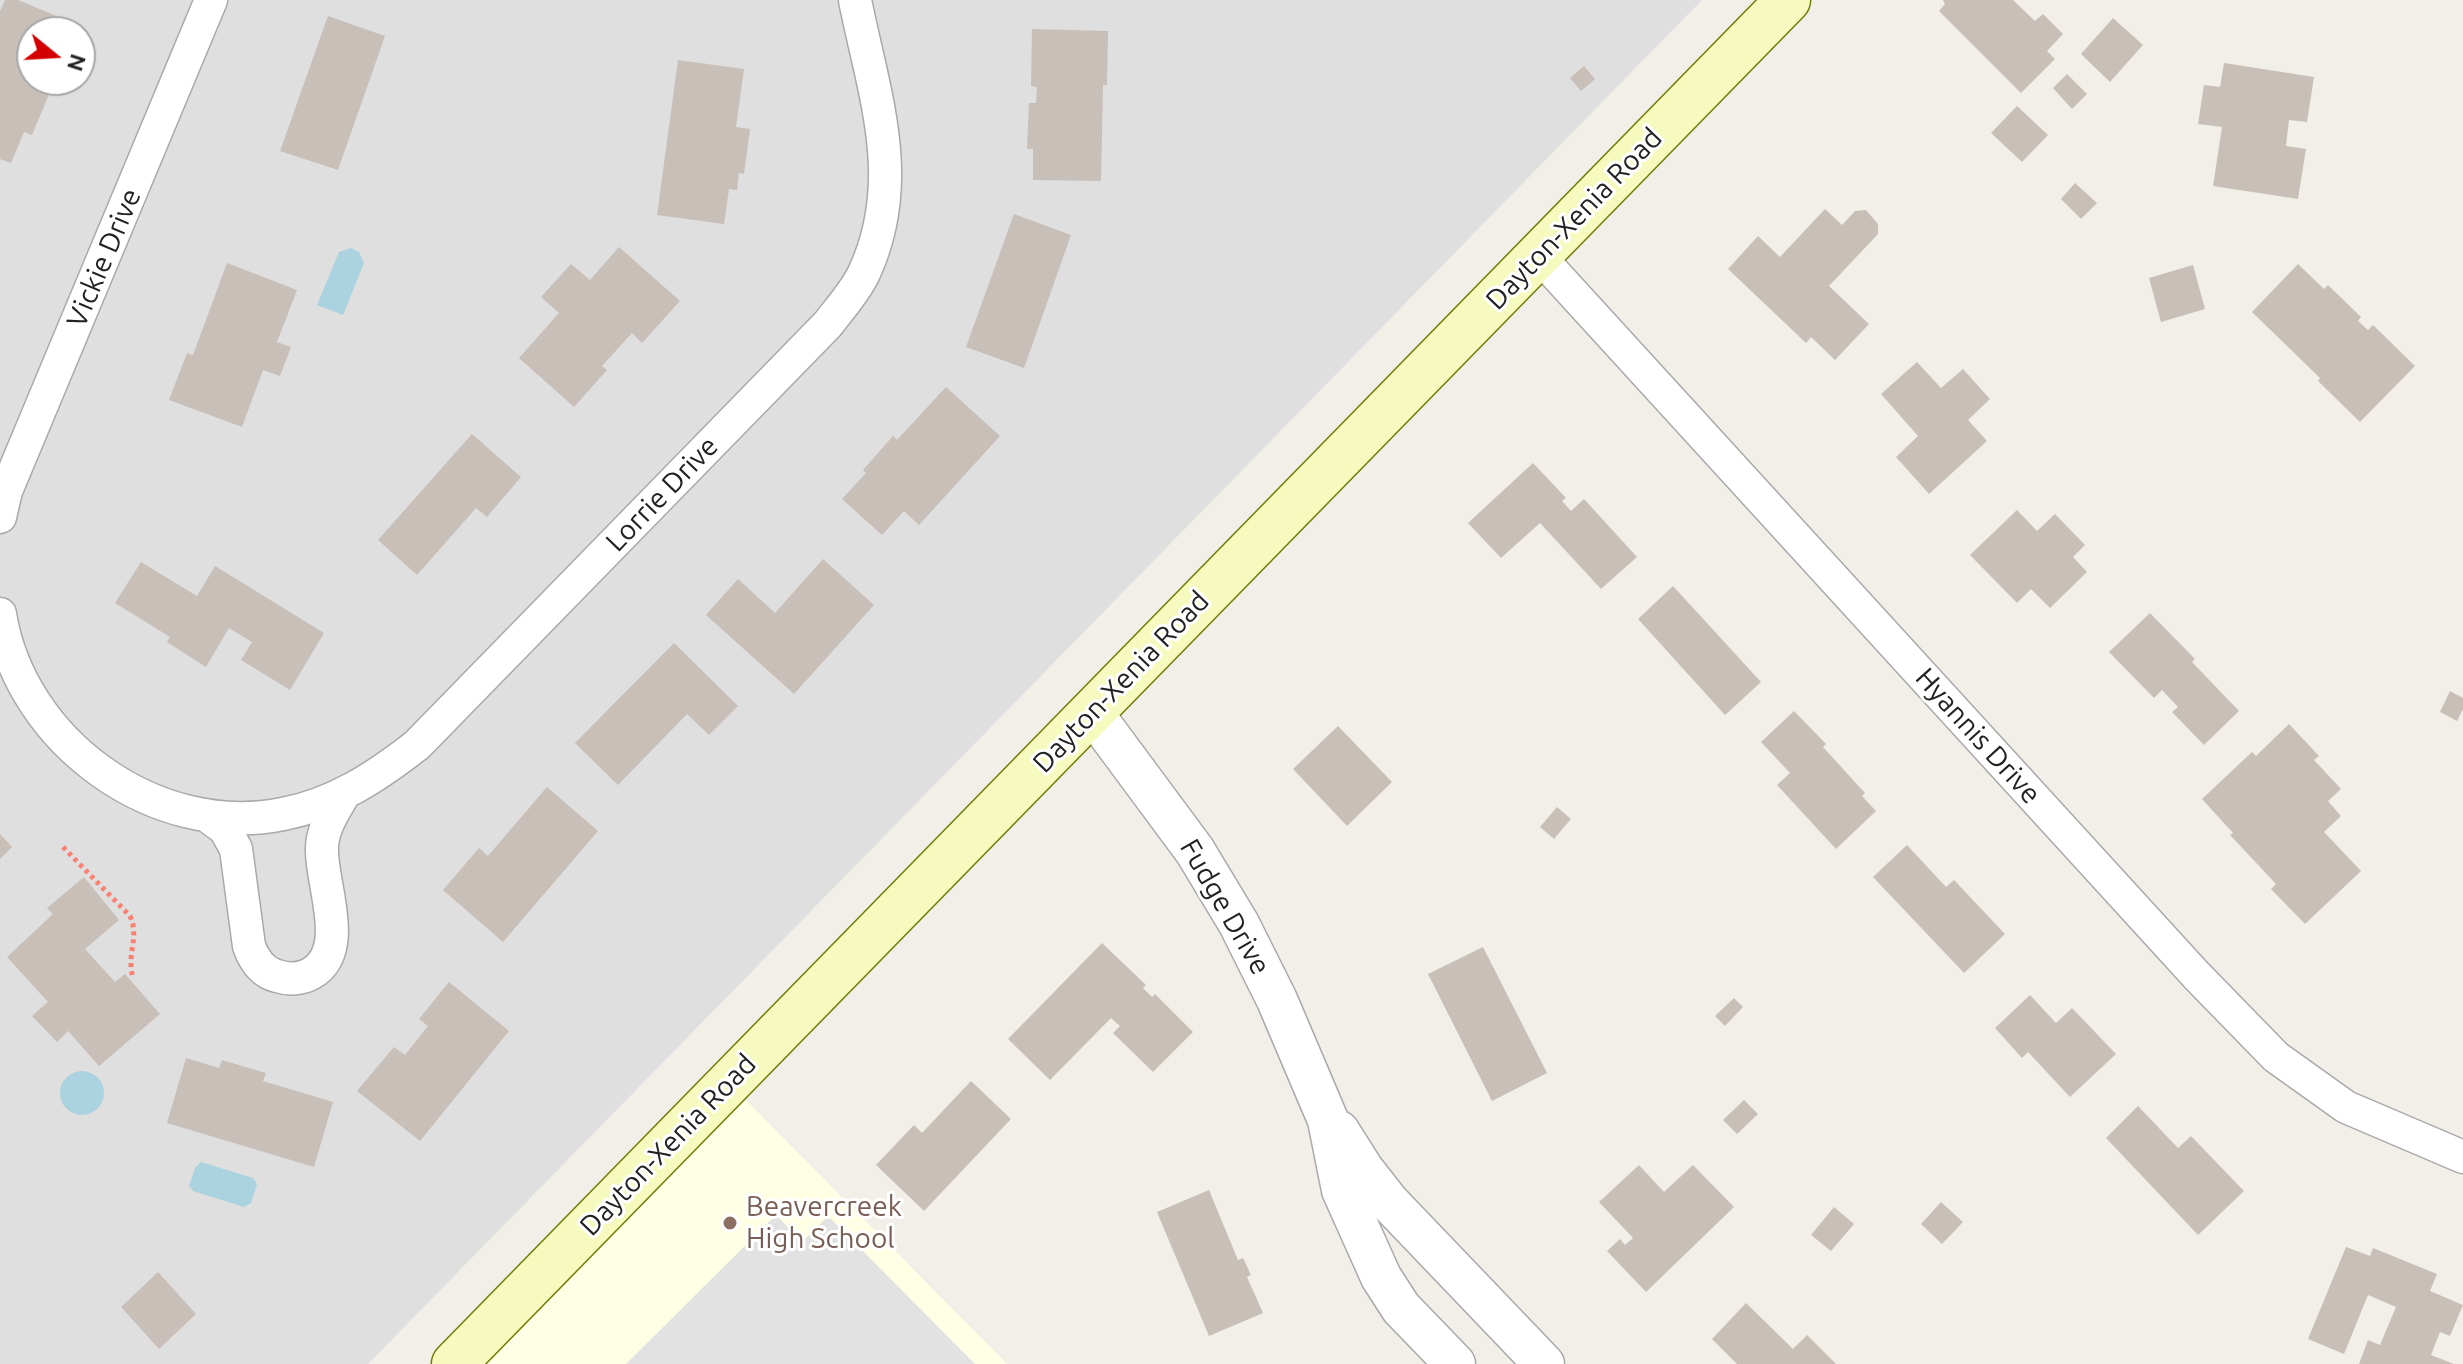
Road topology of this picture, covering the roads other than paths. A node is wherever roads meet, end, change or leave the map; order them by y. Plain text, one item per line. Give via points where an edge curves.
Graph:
1 (211, 0) edge
2 (855, 0) edge
3 (1788, 0) edge
4 (1538, 255) junction
5 (0, 517) edge
6 (0, 614) edge
7 (1092, 712) junction
8 (344, 794) junction
9 (206, 815) junction
10 (1328, 1120) junction
11 (2463, 1157) edge
12 (454, 1364) edge
13 (1455, 1364) edge
14 (1544, 1364) edge

1 - 5 street, Vickie Drive via 11,478
2 - 8 street, Lorrie Drive via 887,177 880,230 854,290 828,324 417,745 381,774
3 - 4 main road, Dayton-Xenia Road
4 - 7 main road, Dayton-Xenia Road
4 - 11 street, Hyannis Drive via 2276,1057 2346,1107
6 - 9 street via 19,676 44,717 76,753 137,794
7 - 10 street, Fudge Drive via 1195,851 1239,924
7 - 12 main road, Dayton-Xenia Road
8 - 9 street, Lorrie Drive via 279,815
8 - 9 street via 321,848 333,940 319,968 297,979 272,975 253,957 236,849 225,829
10 - 13 street, Fudge Drive via 1342,1190 1381,1277 1401,1308
10 - 14 street, Fudge Drive via 1388,1201

